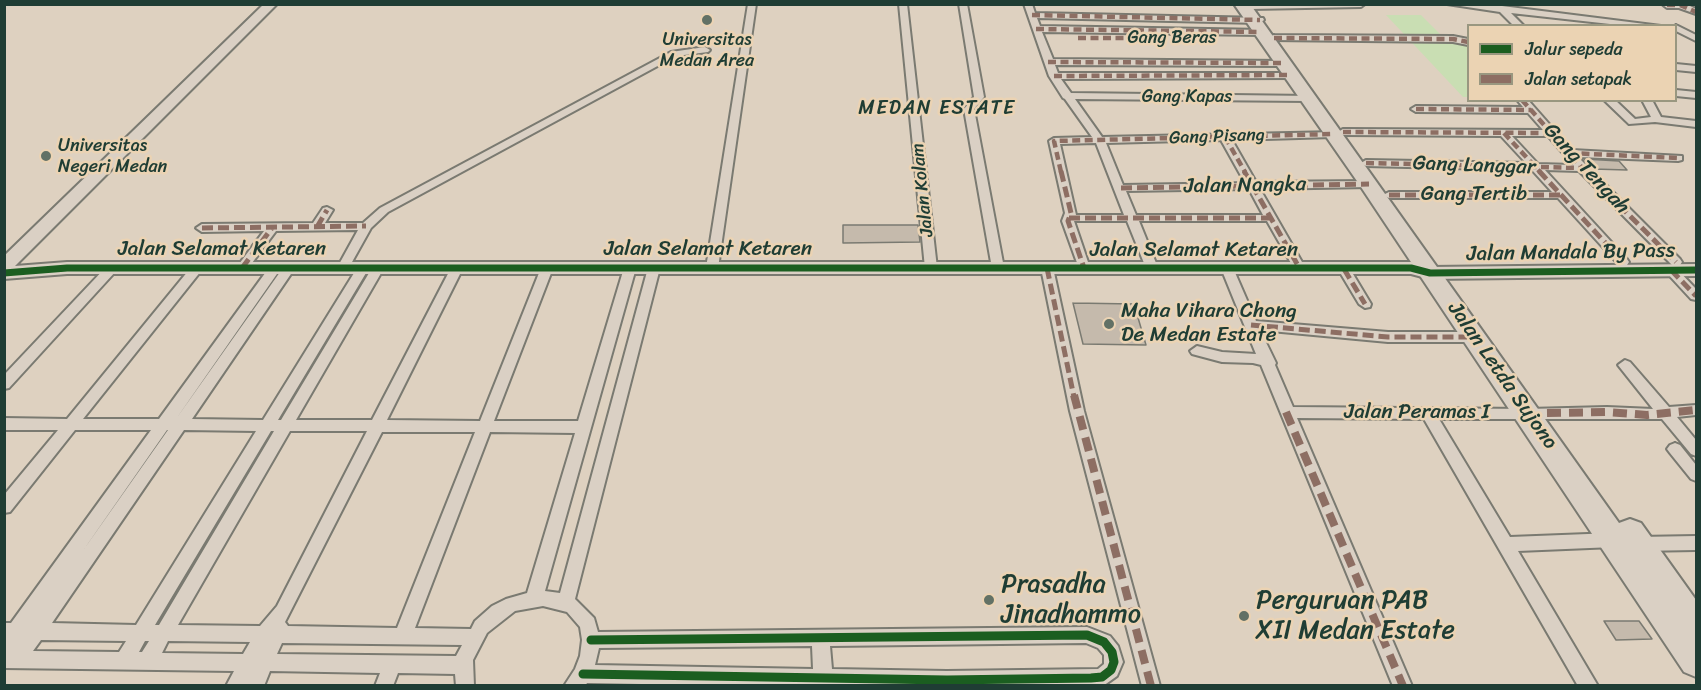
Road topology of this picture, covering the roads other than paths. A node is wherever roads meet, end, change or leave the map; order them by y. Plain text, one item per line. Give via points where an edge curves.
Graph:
1 (261, 4) edge
2 (271, 4) edge
3 (752, 4) edge
4 (903, 4) edge
5 (963, 4) edge
6 (1361, 4) edge
7 (1451, 4) edge
8 (1667, 5) edge
9 (1501, 8) edge
10 (1030, 10) edge
11 (1696, 12) edge
12 (1256, 20) edge
13 (1518, 24) edge
14 (1640, 24) edge
15 (1677, 28) edge
16 (1036, 29) junction
17 (238, 32) junction
18 (1693, 36) edge
19 (1078, 38) dead end
20 (1467, 42) edge
21 (705, 50) dead end
22 (1048, 62) junction
23 (1677, 67) edge
24 (1287, 69) junction
25 (1696, 69) edge
26 (1054, 76) junction
27 (1677, 93) edge
28 (1696, 95) edge
29 (1066, 96) junction
30 (1308, 98) junction
31 (1524, 102) edge
32 (1611, 102) edge
33 (1648, 102) edge
34 (1416, 109) dead end
35 (1531, 110) junction
36 (1655, 119) junction
37 (1696, 124) edge
38 (142, 126) junction
39 (1338, 133) junction
40 (1504, 133) junction
41 (1551, 133) junction
42 (1225, 137) junction
43 (1100, 141) junction
44 (1569, 153) junction
45 (1678, 158) dead end
46 (1365, 163) junction
47 (1535, 168) junction
48 (1582, 168) junction
49 (1369, 184) junction
50 (1252, 186) junction
51 (1121, 188) junction
52 (1389, 195) junction
53 (1560, 195) junction
54 (327, 210) dead end
55 (1068, 218) junction
56 (1133, 218) junction
57 (1271, 218) junction
58 (366, 226) junction
59 (317, 227) junction
60 (202, 228) dead end
61 (272, 228) junction
62 (5, 260) edge
63 (1623, 262) junction
64 (1696, 262) edge
65 (1674, 266) junction
66 (112, 268) junction
67 (197, 268) junction
68 (242, 268) junction
69 (282, 268) junction
70 (343, 268) junction
71 (370, 268) junction
72 (457, 268) junction
73 (547, 268) junction
74 (630, 268) junction
75 (654, 268) junction
76 (712, 268) junction
77 (931, 268) junction
78 (998, 268) junction
79 (1047, 268) junction
80 (1084, 268) junction
81 (1152, 268) junction
82 (1227, 268) junction
83 (1300, 268) junction
84 (1344, 268) junction
85 (1430, 268) junction
86 (1696, 270) edge
87 (1696, 296) edge
88 (1365, 304) dead end
89 (346, 309) junction
90 (1251, 325) junction
91 (322, 336) junction
92 (338, 336) junction
93 (1474, 337) junction
94 (1197, 351) dead end
95 (308, 359) junction
96 (324, 359) junction
97 (1269, 363) junction
98 (1625, 365) dead end
99 (293, 382) junction
100 (311, 382) junction
101 (4, 384) edge
102 (1696, 410) edge
103 (1286, 412) junction
104 (1428, 413) junction
105 (1538, 414) junction
106 (1666, 414) junction
107 (4, 424) edge
108 (72, 424) junction
109 (164, 425) junction
110 (180, 425) junction
111 (267, 425) junction
112 (285, 425) junction
113 (377, 426) junction
114 (485, 427) junction
115 (584, 427) junction
116 (1675, 449) dead end
117 (1696, 450) edge
118 (240, 469) junction
119 (260, 469) junction
120 (1696, 475) edge
121 (223, 497) junction
122 (243, 497) junction
123 (4, 507) edge
124 (204, 529) junction
125 (224, 530) junction
126 (1626, 542) junction
127 (1696, 543) edge
128 (1506, 544) junction
129 (177, 573) junction
130 (198, 573) junction
131 (534, 598) junction
132 (566, 602) junction
133 (1696, 626) edge
134 (11, 631) edge
135 (36, 631) junction
136 (141, 632) junction
137 (163, 633) junction
138 (272, 634) junction
139 (403, 636) junction
140 (474, 636) junction
141 (821, 637) junction
142 (591, 640) junction
143 (9, 655) edge
144 (124, 660) junction
145 (147, 661) junction
146 (1696, 661) edge
147 (256, 662) junction
148 (392, 664) junction
149 (463, 665) junction
150 (824, 679) junction
151 (578, 680) edge
152 (235, 686) edge
153 (254, 686) edge
154 (384, 686) edge
155 (465, 686) edge
156 (1151, 686) edge
157 (1403, 686) edge
158 (1589, 686) edge

1 - 17 street
2 - 17 street
3 - 76 street
4 - 77 street, Jalan Kolam
5 - 78 street via 979,97 969,109
6 - 12 street
7 - 9 street
8 - 11 street
9 - 13 street
9 - 14 street
10 - 12 street
10 - 16 street
12 - 16 street
12 - 19 street, Gang Beras
12 - 20 street
12 - 24 highway, Jalan Letda Sujono
12 - 39 highway, Jalan Letda Sujono
15 - 18 street
16 - 22 street
17 - 38 street
21 - 58 street via 674,54 384,210
22 - 24 street
22 - 26 street
23 - 25 street
24 - 26 street
24 - 30 highway, Jalan Letda Sujono
26 - 29 street
27 - 28 street
29 - 30 street, Gang Kapas
29 - 43 street
30 - 39 highway, Jalan Letda Sujono
31 - 35 street, Gang Tengah
32 - 36 street via 1634,122
33 - 36 street
34 - 35 street
35 - 41 street, Gang Tengah
36 - 37 street
38 - 62 street
38 - 62 street via 21,237
39 - 40 street, Gang Pisang
39 - 42 street, Gang Pisang
39 - 46 highway, Jalan Letda Sujono
39 - 49 highway, Jalan Letda Sujono
40 - 41 street, Gang Pisang
40 - 47 street
41 - 44 street, Gang Tengah
42 - 43 street, Gang Pisang
42 - 50 street
43 - 51 street
43 - 55 street, Gang Pisang via 1053,142 1071,213
44 - 45 street
44 - 48 street, Gang Tengah
46 - 47 street, Gang Langgar
46 - 52 highway, Jalan Letda Sujono
47 - 48 street, Gang Langgar
47 - 53 street
48 - 65 street, Gang Tengah
49 - 50 street, Jalan Nangka
49 - 85 highway, Jalan Letda Sujono
50 - 51 street, Jalan Nangka
50 - 57 street
51 - 56 street
52 - 53 street, Gang Tertib
52 - 85 highway, Jalan Letda Sujono
53 - 63 street
54 - 59 street
55 - 56 street
55 - 80 street
56 - 57 street
56 - 81 street
57 - 83 street
58 - 59 street
58 - 70 street
59 - 61 street
60 - 61 street
61 - 68 street
62 - 66 street, Jalan Selamat Ketaren via 59,268
63 - 65 street, Jalan Mandala By Pass
63 - 85 street, Jalan Mandala By Pass
64 - 65 street, Jalan Mandala By Pass
65 - 85 street, Jalan Mandala By Pass
65 - 86 street, Jalan Mandala By Pass
65 - 87 street, Gang Tengah
66 - 67 street, Jalan Selamat Ketaren
66 - 101 street
67 - 68 street, Jalan Selamat Ketaren
67 - 108 street
68 - 69 street, Jalan Selamat Ketaren
69 - 70 street, Jalan Selamat Ketaren
69 - 109 street
69 - 110 street
70 - 71 street, Jalan Selamat Ketaren
71 - 72 street, Jalan Selamat Ketaren
71 - 89 street
72 - 73 street, Jalan Selamat Ketaren
72 - 113 street
73 - 74 street, Jalan Selamat Ketaren
73 - 114 street
74 - 75 street, Jalan Selamat Ketaren
74 - 115 street
75 - 76 street, Jalan Selamat Ketaren
75 - 132 street
76 - 77 street, Jalan Selamat Ketaren
77 - 78 street, Jalan Selamat Ketaren
78 - 79 street, Jalan Selamat Ketaren
79 - 80 street, Jalan Selamat Ketaren
79 - 156 street via 1077,411
80 - 81 street, Jalan Selamat Ketaren
81 - 82 street, Jalan Selamat Ketaren
82 - 83 street, Jalan Selamat Ketaren
82 - 90 street
83 - 84 street, Jalan Selamat Ketaren
84 - 85 street, Jalan Selamat Ketaren
84 - 88 street
85 - 93 highway, Jalan Letda Sujono
85 - 105 highway, Jalan Letda Sujono
89 - 91 street
89 - 92 street
90 - 93 street via 1388,337
90 - 97 street
91 - 92 street
91 - 95 street
92 - 96 street
93 - 105 highway, Jalan Letda Sujono
94 - 97 street
95 - 96 street
95 - 99 street
96 - 100 street
97 - 103 street
98 - 106 street
99 - 100 street
99 - 111 street
100 - 112 street
102 - 106 street, Jalan Peramas I
103 - 104 street, Jalan Peramas I
103 - 157 street
104 - 105 street, Jalan Peramas I
104 - 128 street
105 - 106 street, Jalan Peramas I
105 - 126 highway, Jalan Letda Sujono
106 - 117 street
107 - 108 street
108 - 109 street
108 - 123 street
109 - 110 street
109 - 134 street
110 - 111 street
110 - 135 street
111 - 112 street
111 - 118 street
112 - 113 street
112 - 119 street
113 - 114 street
113 - 138 street
114 - 115 street
114 - 139 street
115 - 131 street
116 - 120 street
118 - 119 street
118 - 121 street
119 - 122 street
121 - 122 street
121 - 124 street
122 - 125 street
124 - 125 street
124 - 129 street
125 - 130 street
126 - 127 street
126 - 128 street
126 - 133 highway, Jalan Letda Sujono
126 - 146 highway, Jalan Letda Sujono
128 - 158 street
129 - 130 street
129 - 136 street
130 - 137 street
131 - 132 street
131 - 140 street via 498,612
132 - 142 street via 584,617
134 - 135 street
134 - 143 street
135 - 136 street
135 - 143 street
136 - 137 street
136 - 144 street
137 - 138 street
137 - 145 street
138 - 139 street
138 - 147 street
139 - 140 street
140 - 149 street
141 - 142 street
141 - 150 street
141 - 150 street via 1087,635 1104,642 1114,662 1102,677 1091,678
142 - 151 street
143 - 144 street
144 - 145 street
145 - 147 street
147 - 148 street
147 - 152 street
147 - 153 street
148 - 149 street
148 - 154 street
149 - 155 street
150 - 151 street

